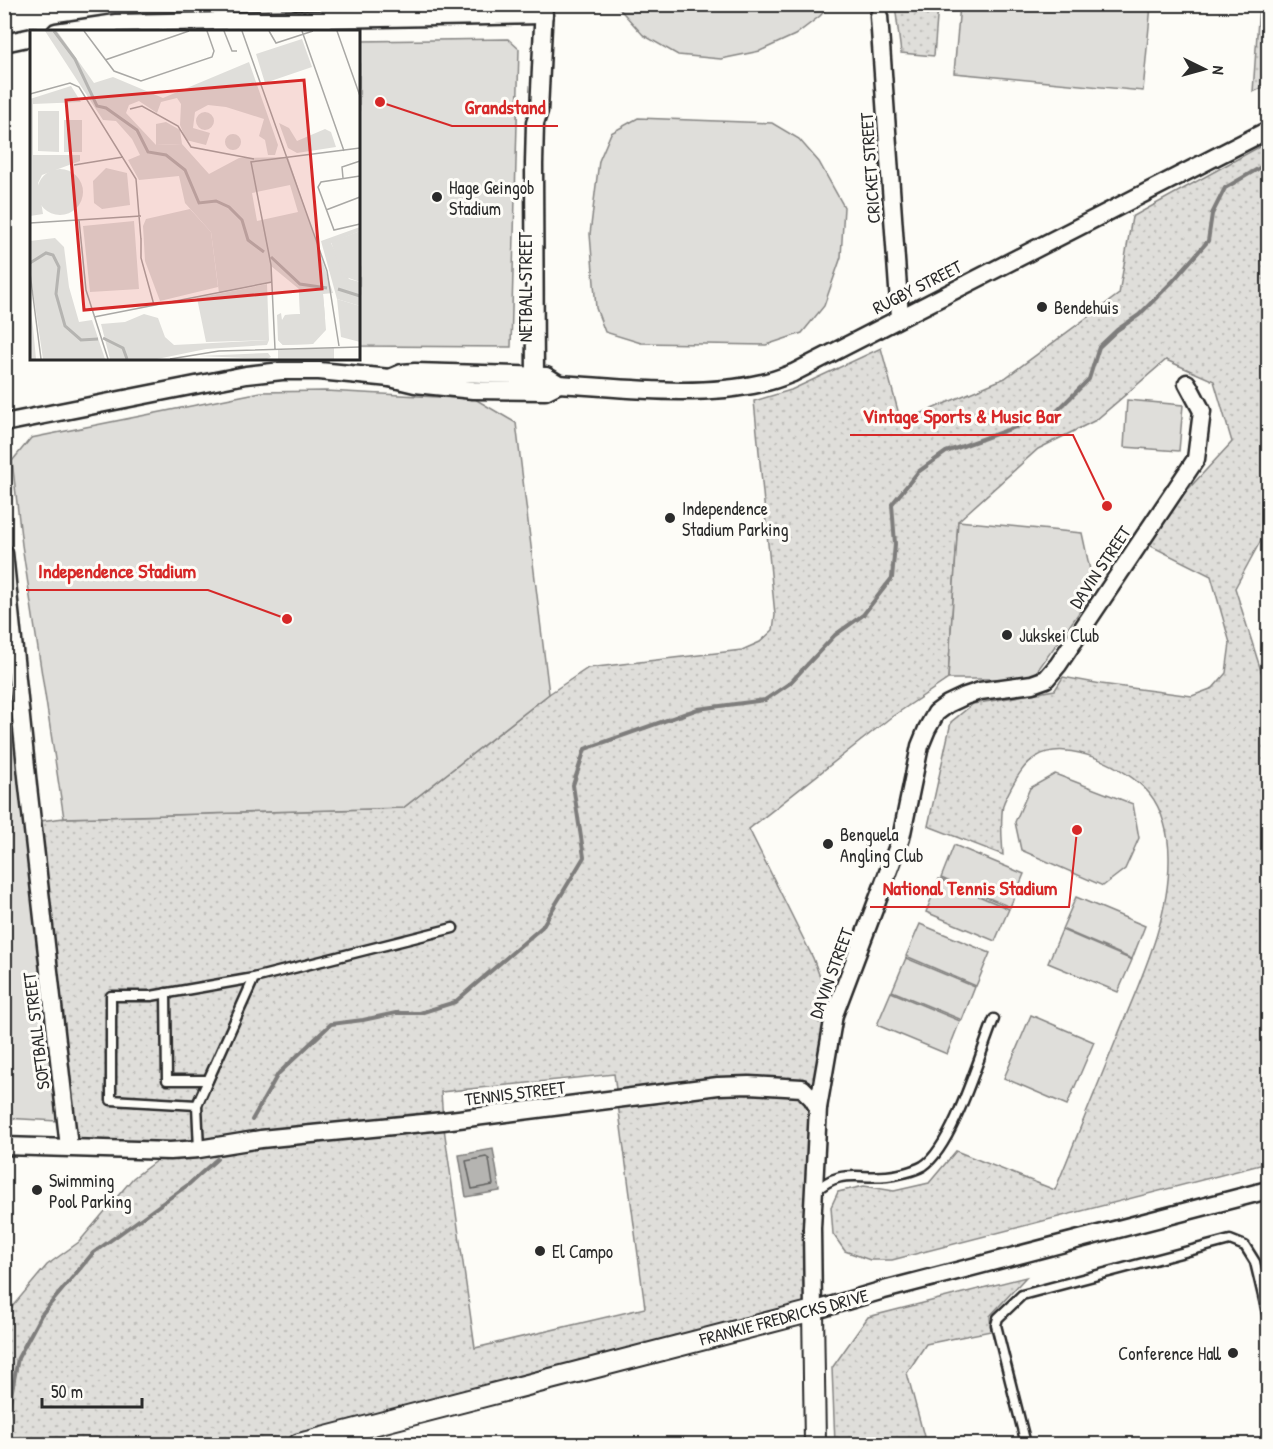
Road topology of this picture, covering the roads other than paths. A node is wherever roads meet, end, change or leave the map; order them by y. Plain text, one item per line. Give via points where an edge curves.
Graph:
1 (544, 10) edge
2 (879, 16) dead end
3 (69, 30) edge
4 (30, 37) edge
5 (4, 43) edge
6 (1269, 130) edge
7 (900, 317) junction
8 (544, 383) junction
9 (1187, 383) dead end
10 (4, 423) edge
11 (4, 553) edge
12 (453, 928) dead end
13 (254, 978) junction
14 (166, 993) junction
15 (994, 1018) dead end
16 (208, 1080) junction
17 (197, 1105) junction
18 (818, 1108) junction
19 (4, 1146) edge
20 (69, 1147) junction
21 (199, 1149) junction
22 (1269, 1190) edge
23 (814, 1192) junction
24 (813, 1311) junction
25 (1269, 1317) edge
26 (299, 1444) edge
27 (815, 1444) edge
28 (1026, 1444) edge

1 - 3 street via 116,23
1 - 8 street, NETBALL STREET via 539,111 544,128
2 - 7 street, CRICKET STREET
4 - 5 street
6 - 7 street, RUGBY STREET
7 - 8 street, RUGBY STREET via 793,373 763,383 662,390
8 - 10 street, RUGBY STREET via 473,390 390,378 282,371
9 - 18 street, DAVIN STREET via 1202,411 1196,459 1058,665 1046,679 1032,684 980,691 948,704 936,713 927,729 901,838 834,1015
11 - 20 street, SOFTBALL STREET
12 - 13 lane
13 - 14 lane
13 - 16 lane
14 - 16 lane via 167,1080
14 - 17 lane via 111,996 111,1100
15 - 23 lane via 949,1132 923,1166 888,1176 842,1176 824,1182
16 - 17 lane
17 - 21 lane
18 - 21 street, TENNIS STREET via 802,1088 718,1086
18 - 23 street
19 - 20 street, TENNIS STREET
20 - 21 street, TENNIS STREET
22 - 24 street, FRANKIE FREDRICKS DRIVE
23 - 24 street
24 - 26 street, FRANKIE FREDRICKS DRIVE
24 - 27 street
25 - 28 lane via 1255,1262 1245,1246 1230,1240 1022,1295 998,1318 996,1325

